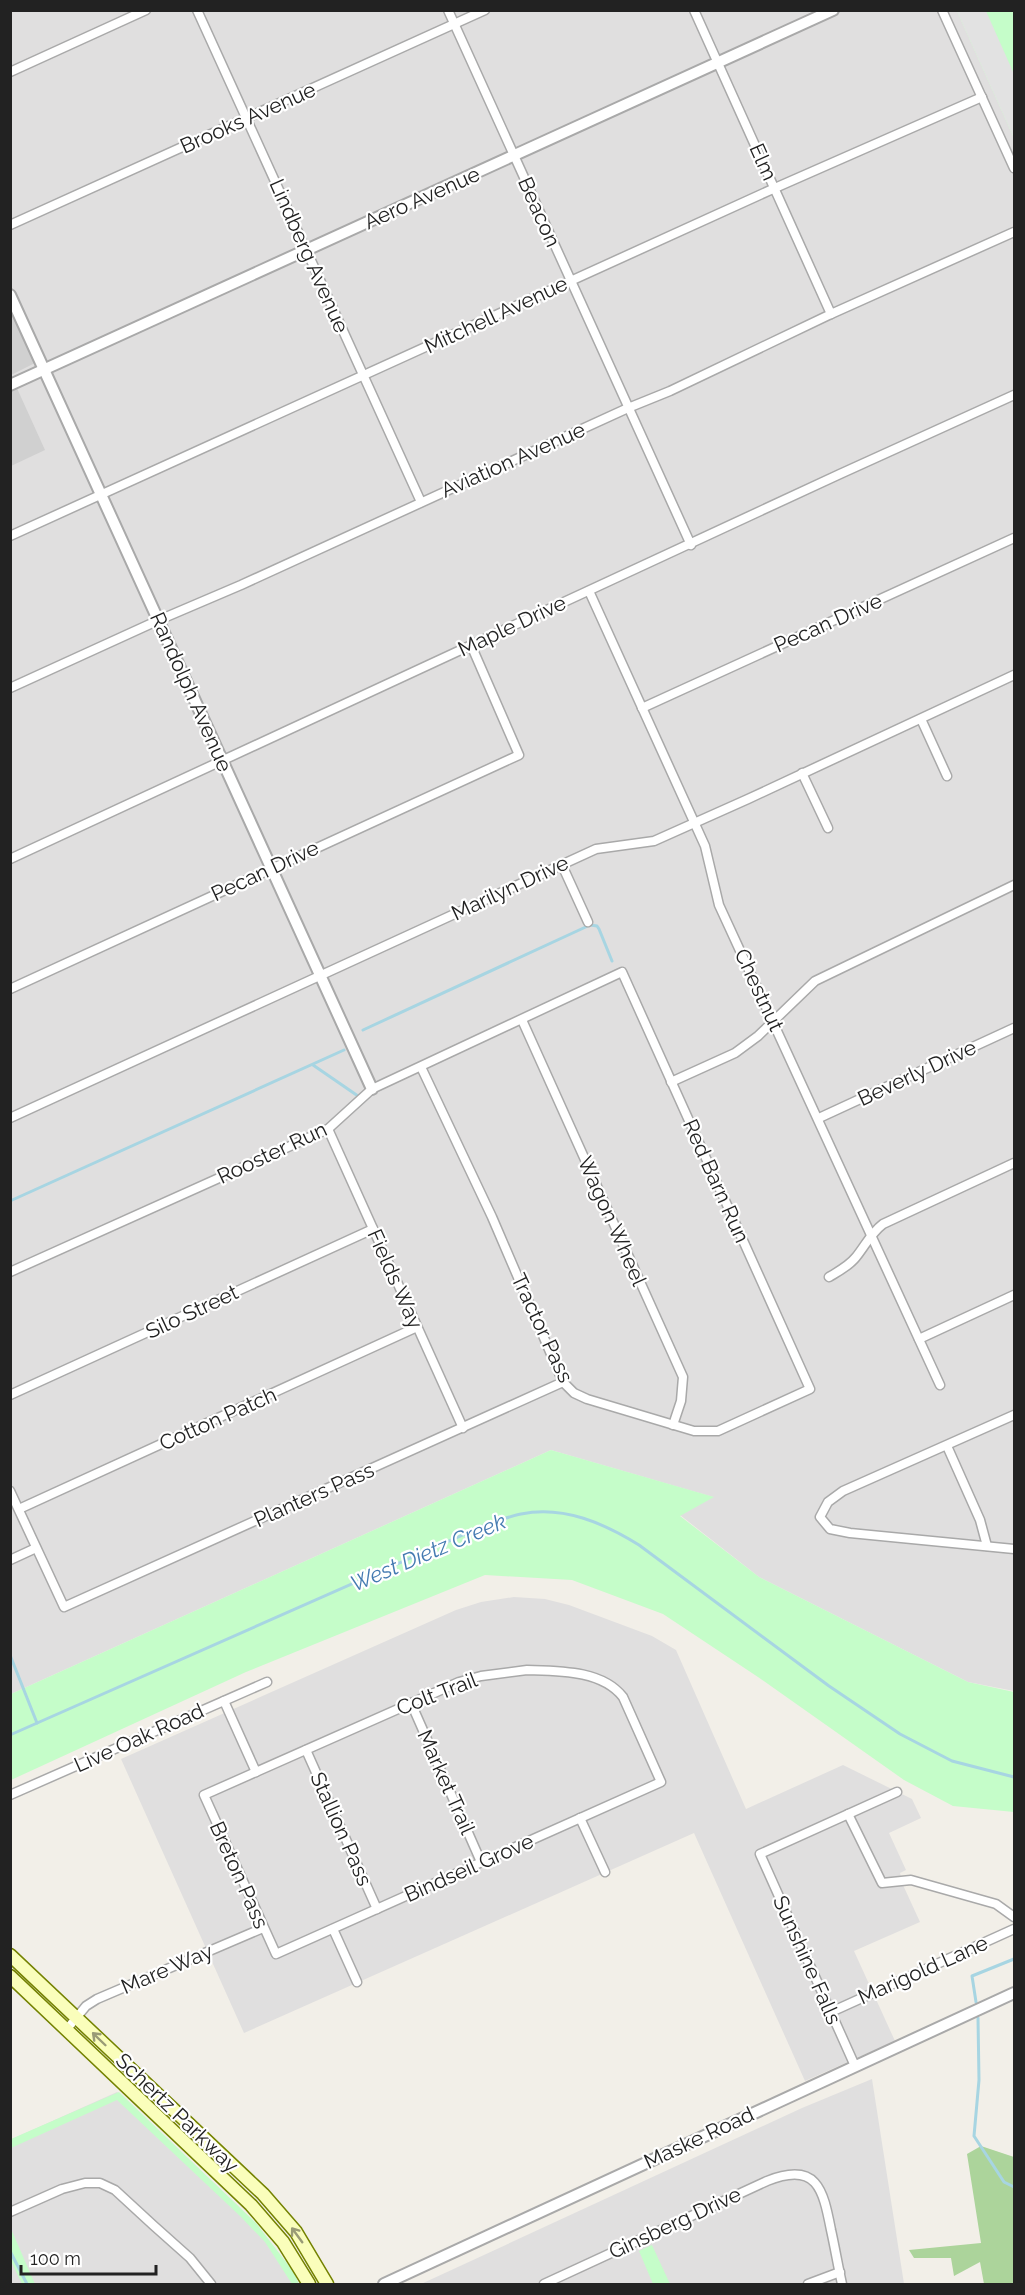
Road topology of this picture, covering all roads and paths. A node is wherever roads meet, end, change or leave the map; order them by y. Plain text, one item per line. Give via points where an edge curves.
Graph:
1 (146, 10) edge
2 (197, 10) edge
3 (448, 10) edge
4 (485, 10) edge
5 (694, 10) edge
6 (833, 10) edge
7 (942, 10) edge
8 (454, 25) junction
9 (718, 63) junction
10 (10, 72) edge
11 (982, 97) junction
12 (247, 119) junction
13 (514, 156) junction
14 (1014, 168) edge
15 (775, 189) junction
16 (10, 225) edge
17 (1014, 231) edge
18 (306, 250) junction
19 (570, 281) junction
20 (10, 294) edge
21 (831, 314) junction
22 (45, 370) junction
23 (363, 376) junction
24 (10, 385) edge
25 (1014, 395) edge
26 (628, 408) junction
27 (102, 495) junction
28 (421, 502) junction
29 (10, 536) edge
30 (1014, 538) edge
31 (691, 545) junction
32 (589, 591) junction
33 (159, 620) junction
34 (471, 645) junction
35 (1014, 675) edge
36 (10, 688) edge
37 (642, 708) junction
38 (921, 719) junction
39 (222, 761) junction
40 (802, 773) junction
41 (947, 776) dead end
42 (694, 823) junction
43 (828, 828) dead end
44 (10, 859) edge
45 (562, 865) junction
46 (271, 868) junction
47 (1014, 885) edge
48 (588, 922) dead end
49 (622, 972) joint
50 (320, 975) junction
51 (10, 989) edge
52 (522, 1020) junction
53 (773, 1021) junction
54 (1014, 1028) edge
55 (421, 1067) junction
56 (671, 1082) junction
57 (372, 1089) junction
58 (10, 1118) edge
59 (819, 1118) junction
60 (328, 1130) junction
61 (1014, 1163) edge
62 (373, 1229) junction
63 (872, 1236) junction
64 (10, 1272) edge
65 (830, 1277) dead end
66 (1014, 1295) edge
67 (417, 1327) junction
68 (919, 1339) junction
69 (563, 1382) junction
70 (940, 1385) dead end
71 (810, 1389) joint
72 (10, 1395) edge
73 (1014, 1415) edge
74 (674, 1425) junction
75 (463, 1428) junction
76 (947, 1446) junction
77 (10, 1491) edge
78 (19, 1509) junction
79 (987, 1546) junction
80 (36, 1548) junction
81 (1014, 1549) edge
82 (10, 1560) edge
83 (267, 1682) dead end
84 (224, 1701) junction
85 (411, 1702) junction
86 (306, 1750) junction
87 (256, 1772) junction
88 (661, 1782) joint
89 (897, 1792) dead end
90 (10, 1795) edge
91 (204, 1795) joint
92 (848, 1814) junction
93 (580, 1818) junction
94 (481, 1862) junction
95 (605, 1872) dead end
96 (377, 1909) junction
97 (1014, 1917) edge
98 (263, 1928) junction
99 (333, 1929) junction
100 (1014, 1929) edge
101 (276, 1954) joint
102 (10, 1955) edge
103 (10, 1976) edge
104 (357, 1982) dead end
105 (1014, 1993) edge
106 (831, 2012) junction
107 (76, 2017) junction
108 (68, 2029) junction
109 (855, 2066) junction
110 (10, 2212) edge
111 (840, 2272) junction
112 (211, 2284) edge
113 (309, 2284) edge
114 (327, 2284) edge
115 (384, 2284) edge
116 (544, 2284) edge
117 (808, 2284) edge
118 (842, 2284) edge

1 - 10 street
2 - 12 street, Lindberg Avenue
3 - 8 street, Beacon
4 - 8 street, Brooks Avenue
5 - 9 street, Elm
6 - 9 street, Aero Avenue
7 - 11 street
8 - 12 street, Brooks Avenue
8 - 13 street, Beacon
9 - 13 street, Aero Avenue
9 - 15 street, Elm
11 - 14 street
11 - 15 street, Mitchell Avenue
12 - 16 street, Brooks Avenue
12 - 18 street, Lindberg Avenue
13 - 18 street, Aero Avenue
13 - 19 street, Beacon
15 - 19 street, Mitchell Avenue
15 - 21 street, Elm
17 - 21 street, Aviation Avenue
18 - 22 street, Aero Avenue
18 - 23 street, Lindberg Avenue
19 - 23 street, Mitchell Avenue
19 - 26 street, Beacon
20 - 22 street, Randolph Avenue
21 - 26 street, Aviation Avenue
22 - 24 street, Aero Avenue
22 - 27 street, Randolph Avenue
23 - 27 street, Mitchell Avenue
23 - 28 street, Lindberg Avenue
25 - 31 street, Maple Drive
26 - 28 street, Aviation Avenue
26 - 31 street, Beacon
27 - 29 street, Mitchell Avenue
27 - 33 street, Randolph Avenue
28 - 33 street, Aviation Avenue
30 - 37 street, Pecan Drive
31 - 32 street, Maple Drive
32 - 34 street, Maple Drive
32 - 37 street, Chestnut
33 - 36 street, Aviation Avenue
33 - 39 street, Randolph Avenue
34 - 39 street, Maple Drive
34 - 46 street, Pecan Drive via 519,755
35 - 38 street, Marilyn Drive
37 - 42 street, Chestnut
38 - 40 street, Marilyn Drive
38 - 41 street
39 - 44 street, Maple Drive
39 - 46 street, Randolph Avenue
40 - 42 street, Marilyn Drive
40 - 43 street
42 - 45 street, Marilyn Drive via 654,841 597,849
42 - 53 street, Chestnut via 708,855 719,905
45 - 48 street
45 - 50 street, Marilyn Drive
46 - 50 street, Randolph Avenue
46 - 51 street, Pecan Drive
47 - 53 street via 815,981
49 - 52 street, Rooster Run
49 - 56 street, Red Barn Run
50 - 57 street, Randolph Avenue
50 - 58 street, Marilyn Drive
52 - 55 street, Rooster Run
52 - 74 street, Wagon Wheel via 683,1377
53 - 56 street via 735,1053
53 - 59 street, Chestnut
54 - 59 street, Beverly Drive
55 - 57 street, Rooster Run
55 - 69 street, Tractor Pass via 492,1217
56 - 71 street, Red Barn Run
57 - 60 street, Rooster Run
59 - 63 street, Chestnut
60 - 62 street, Fields Way
60 - 64 street, Rooster Run
61 - 63 street via 883,1224
62 - 67 street, Fields Way
62 - 72 street, Silo Street
63 - 65 street via 856,1258
63 - 68 street, Chestnut
66 - 68 street
67 - 75 street, Fields Way
67 - 78 street, Cotton Patch
68 - 70 street, Chestnut
69 - 74 street, Tractor Pass via 587,1399
69 - 75 street, Planters Pass
71 - 74 street, Tractor Pass via 718,1431 694,1431
73 - 76 street
75 - 80 street, Planters Pass via 64,1607
76 - 79 street via 980,1520
76 - 79 street via 843,1491 828,1502 820,1517 830,1528 850,1533
77 - 78 street
78 - 80 street
79 - 81 street
80 - 82 street
83 - 84 street, Live Oak Road
84 - 87 street
84 - 90 street, Live Oak Road
85 - 86 street, Colt Trail
85 - 88 street, Colt Trail via 459,1682 504,1672 550,1670 597,1678 623,1697
85 - 94 street, Market Trail
86 - 87 street, Colt Trail
86 - 96 street, Stallion Pass
87 - 91 street, Colt Trail
88 - 93 street, Bindseil Grove
89 - 92 street
91 - 98 street, Breton Pass
92 - 97 street via 882,1883 911,1880 996,1904
92 - 106 street, Sunshine Falls via 760,1854
93 - 94 street, Bindseil Grove
93 - 95 street
94 - 96 street, Bindseil Grove
96 - 99 street, Bindseil Grove
98 - 101 street, Breton Pass
98 - 107 street, Mare Way via 97,1999
99 - 101 street, Bindseil Grove
99 - 104 street
100 - 106 street, Marigold Lane
102 - 107 main road, Schertz Parkway
103 - 108 main road, Schertz Parkway
105 - 109 street, Maske Road
106 - 109 street, Sunshine Falls
107 - 108 street, Mare Way
114 -> 107 main road, Schertz Parkway via 297,2232 262,2194
108 - 113 main road, Schertz Parkway via 251,2205 283,2242
109 - 115 street, Maske Road
110 - 112 street via 62,2189 85,2182 100,2183 115,2190 161,2231
111 - 116 street, Ginsberg Drive via 825,2196 808,2178 790,2175 767,2181
111 - 117 street
111 - 118 street

